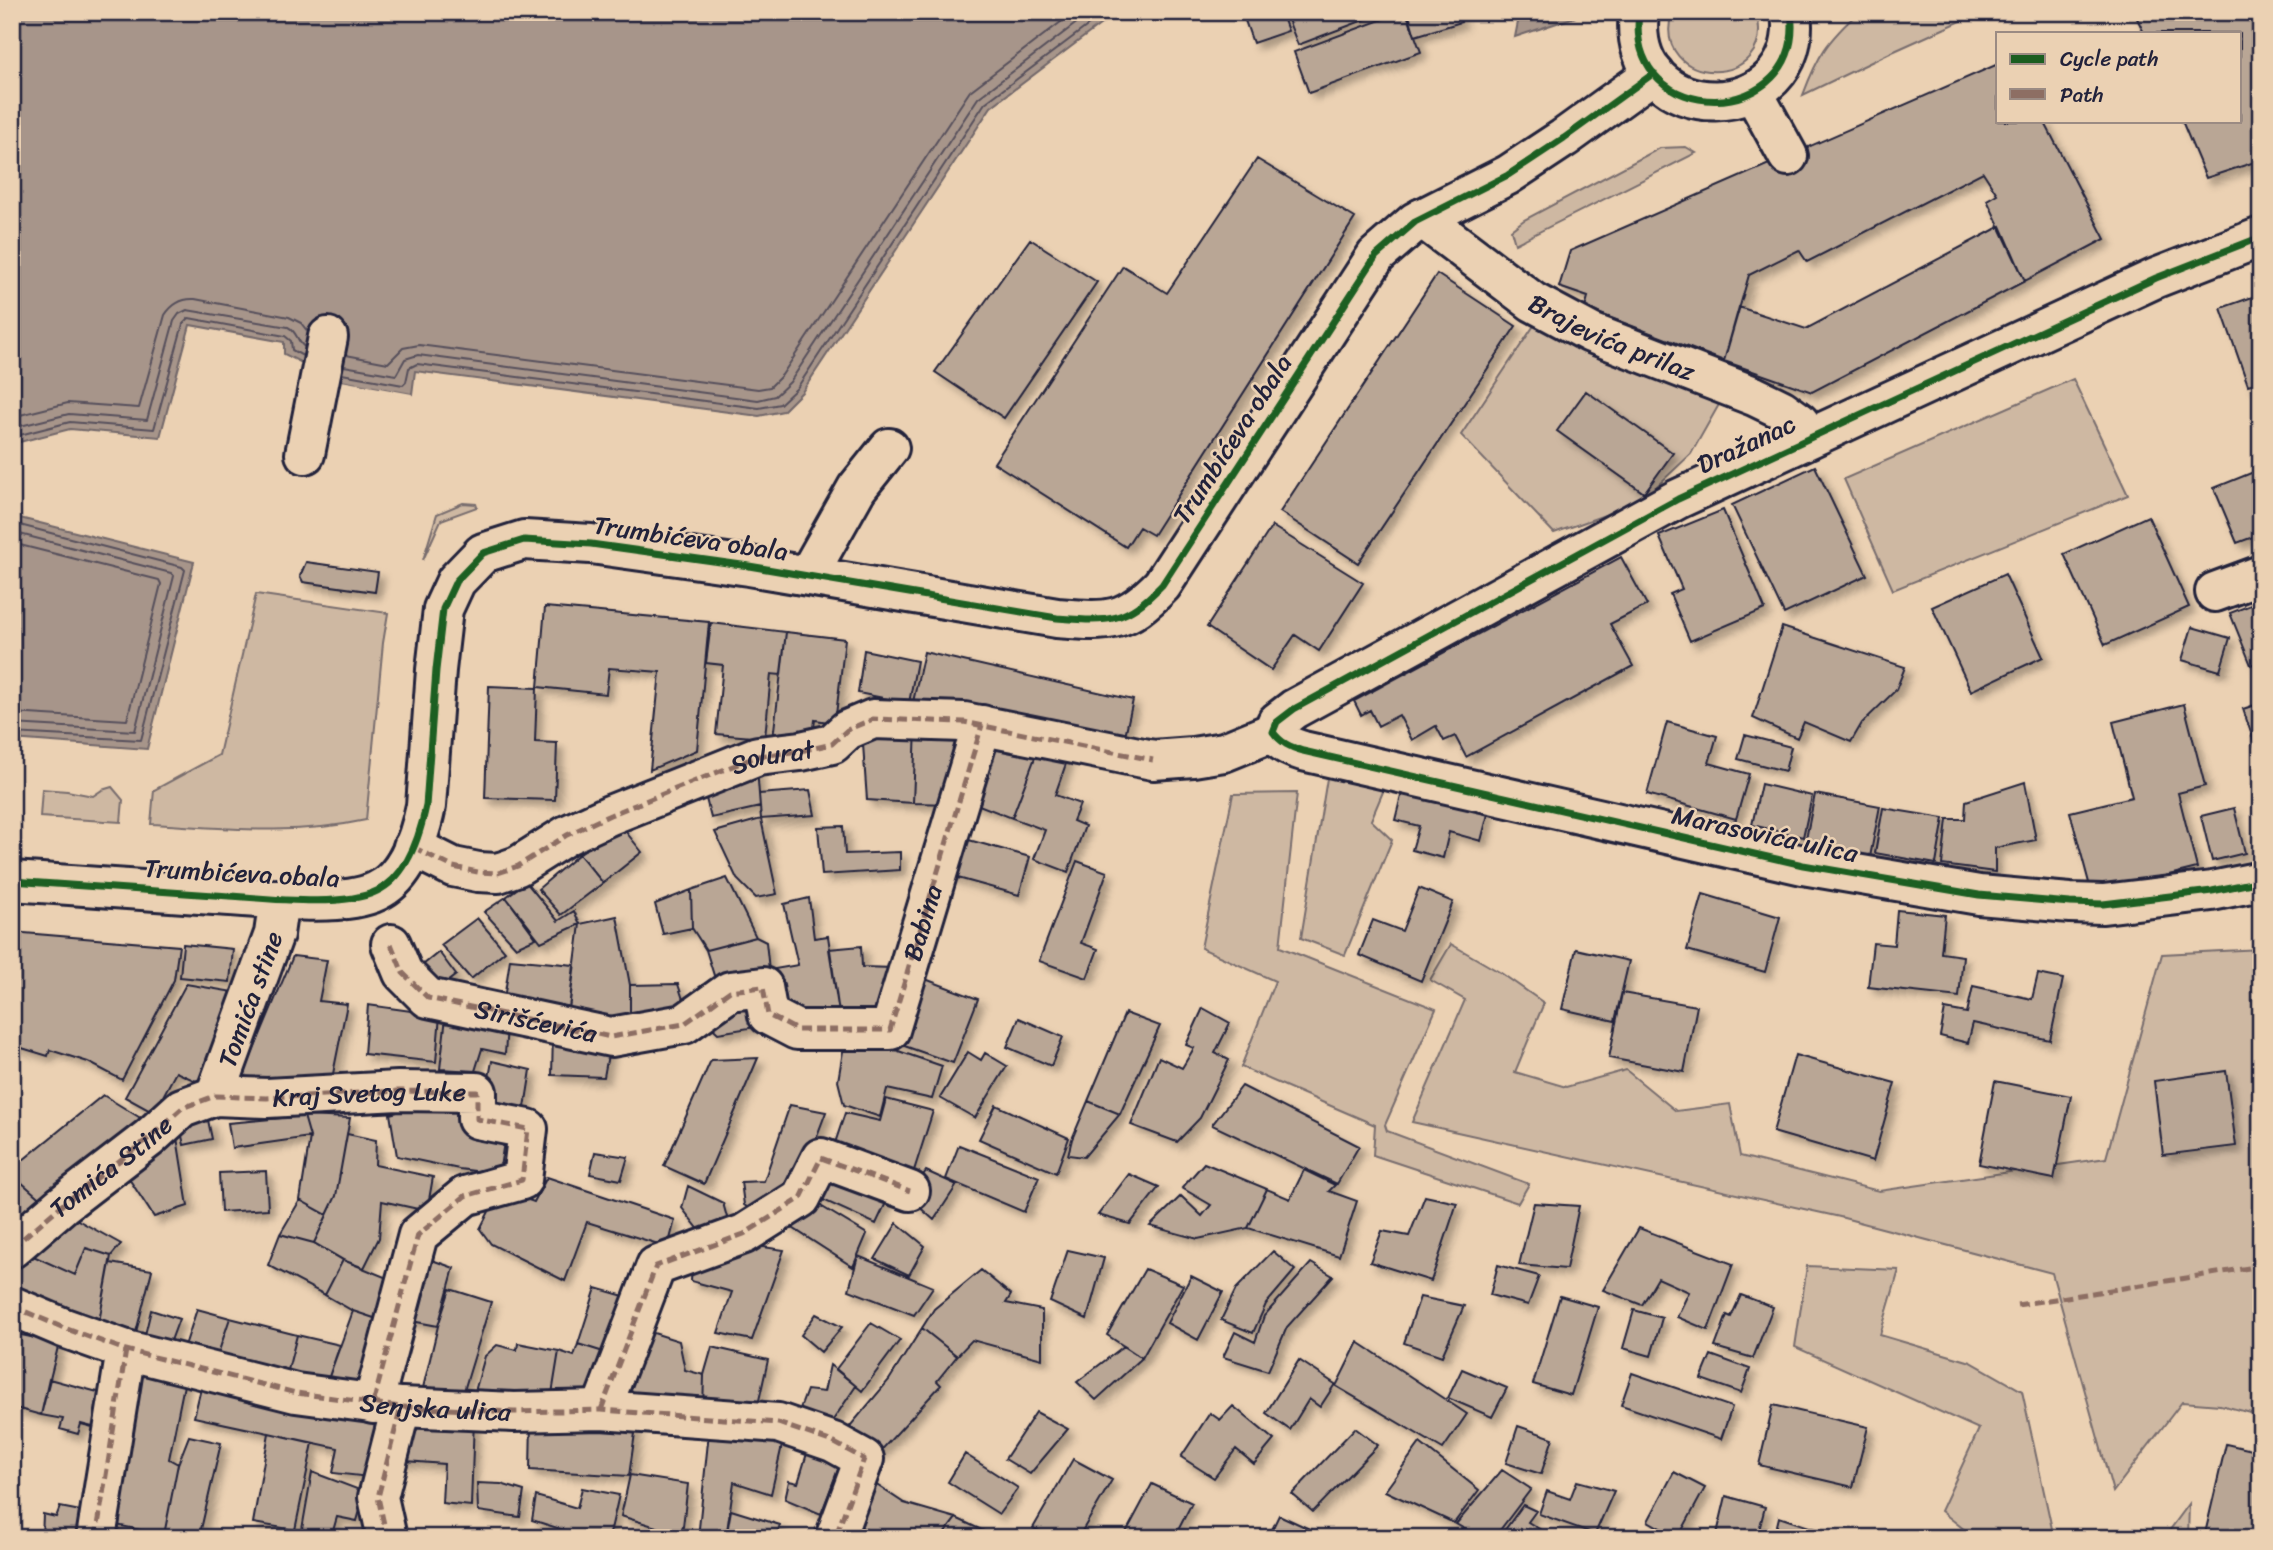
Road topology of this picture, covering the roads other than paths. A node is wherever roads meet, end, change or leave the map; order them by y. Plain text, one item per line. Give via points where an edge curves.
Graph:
1 (1639, 12) edge
2 (1791, 12) edge
3 (1654, 73) junction
4 (1754, 92) junction
5 (1788, 156) dead end
6 (1422, 218) junction
7 (2261, 237) edge
8 (328, 337) dead end
9 (1811, 437) junction
10 (889, 448) dead end
11 (305, 454) dead end
12 (808, 575) junction
13 (2261, 575) edge
14 (2215, 592) dead end
15 (982, 724) junction
16 (1273, 732) junction
17 (413, 847) junction
18 (12, 881) edge
19 (2261, 881) edge
20 (279, 899) junction
21 (391, 944) dead end
22 (797, 1030) joint
23 (215, 1096) junction
24 (910, 1191) dead end
25 (12, 1248) edge
26 (12, 1306) edge
27 (126, 1350) junction
28 (387, 1406) junction
29 (601, 1410) junction
30 (96, 1538) edge
31 (387, 1538) edge
32 (835, 1538) edge

1 - 3 street via 1642,51
2 - 4 street via 1790,43 1783,63
3 - 4 street via 1670,88 1700,100 1733,100
3 - 6 street, Trumbićeva obala via 1508,175
4 - 5 street
6 - 9 street, Brajevića prilaz via 1533,302 1591,333 1772,404 1799,422
6 - 12 street, Trumbićeva obala via 1376,256 1162,586 1141,607 1094,621 1057,618
7 - 9 street, Dražanac via 2156,278
8 - 11 street
9 - 16 street, Dražanac via 1678,499 1547,569 1294,709 1277,722
10 - 12 street via 857,488
12 - 17 street, Trumbićeva obala via 591,544 524,540 483,553 456,581 443,609 426,806
13 - 14 street
15 - 16 street, Solurat via 1153,760 1224,752
15 - 17 street, Solurat via 873,719 847,730 832,744 758,755 610,815 498,873 453,867
15 - 22 street, Babina via 890,1030
16 - 19 street, Marasovića ulica via 1287,746 1303,751 1617,825 1803,866 1979,895 2104,904
17 - 20 street, Trumbićeva obala via 399,872 379,891 346,901
18 - 20 street, Trumbićeva obala
20 - 23 street, Tomića stine via 270,946
21 - 22 street, Sirišćevića via 402,974 428,998 514,1017 611,1037 684,1024 730,991 763,987 768,1015
23 - 25 street, Tomića Stine via 182,1108
23 - 28 street, Kraj Svetog Luke via 477,1092 477,1119 528,1129 522,1180 465,1196 418,1235
24 - 29 street via 821,1158 801,1198 744,1234 656,1266
26 - 27 street, Senjska ulica
27 - 28 street, Senjska ulica via 296,1393
27 - 30 street
28 - 29 street, Senjska ulica via 514,1412
28 - 31 street via 378,1497
29 - 32 street, Senjska ulica via 778,1423 833,1442 863,1459

